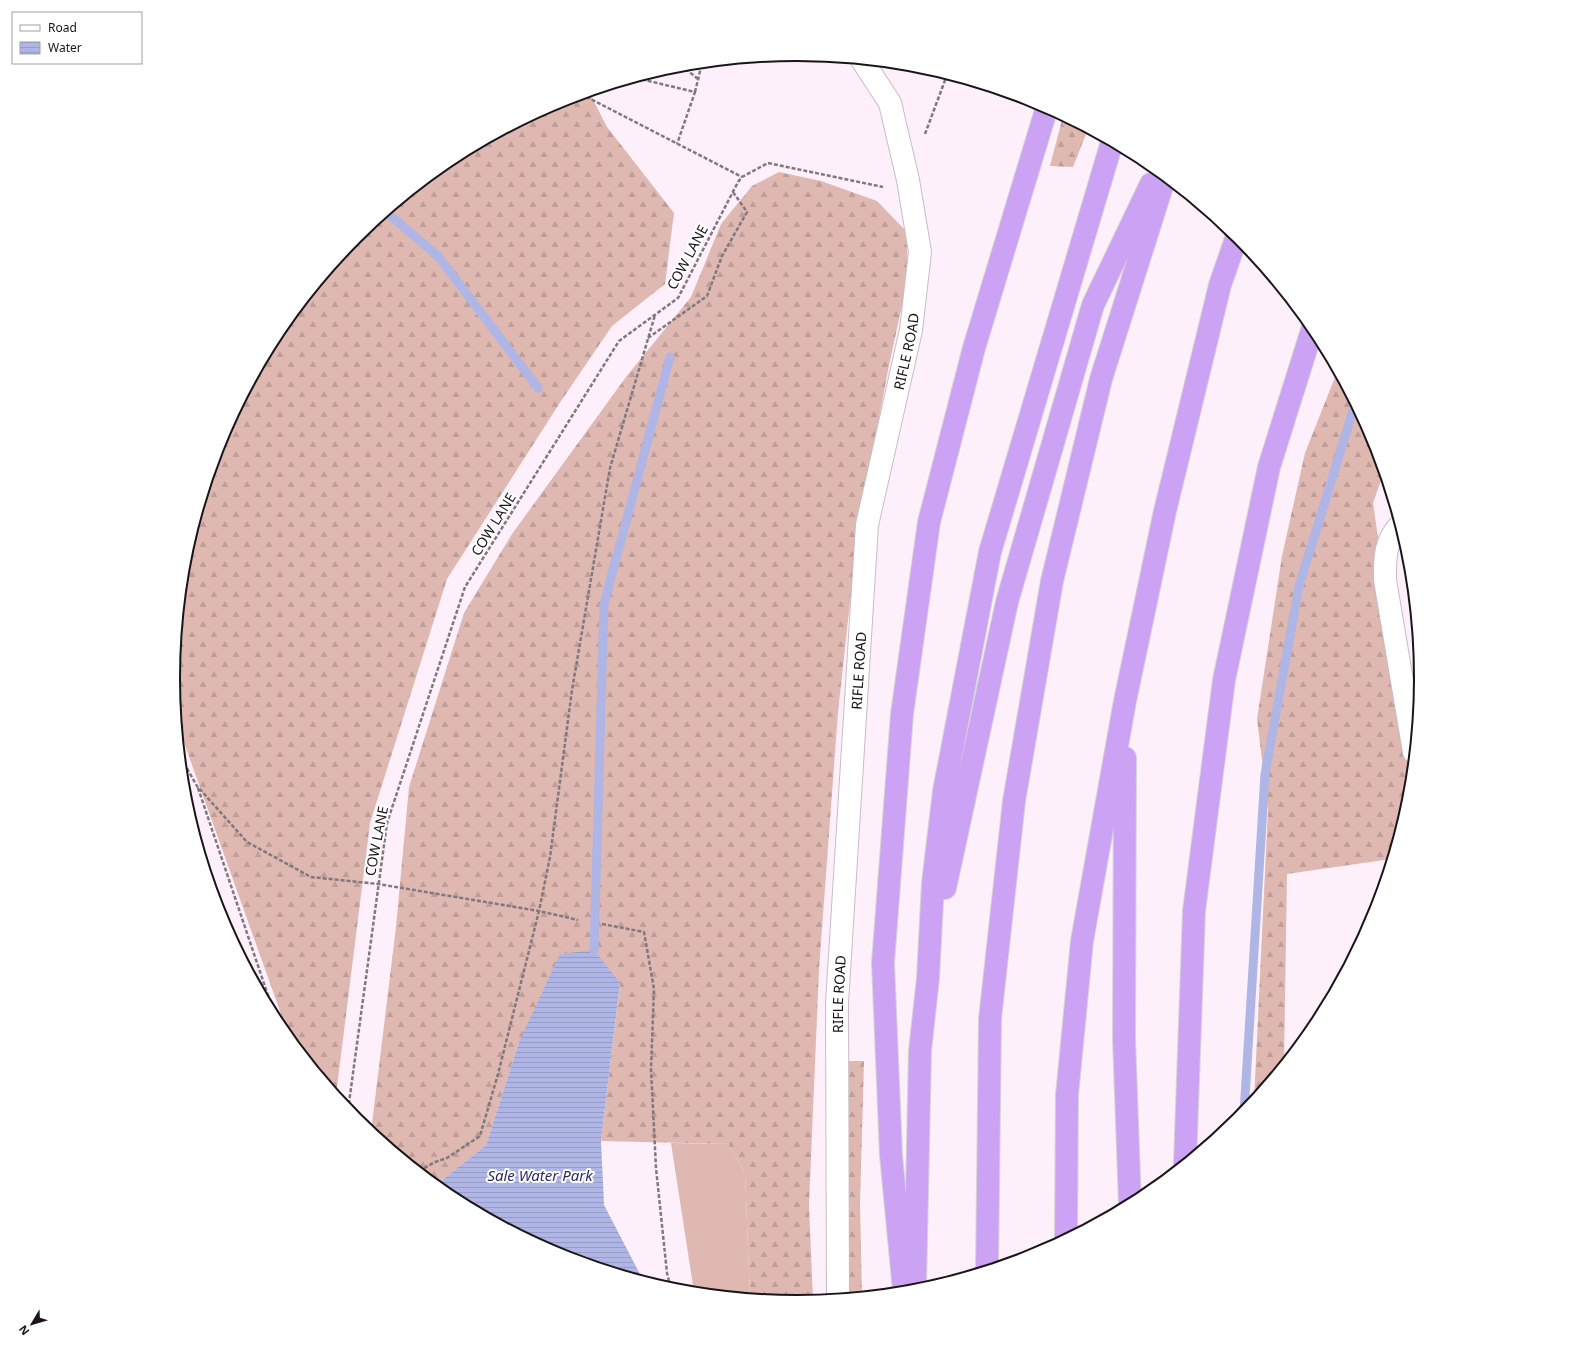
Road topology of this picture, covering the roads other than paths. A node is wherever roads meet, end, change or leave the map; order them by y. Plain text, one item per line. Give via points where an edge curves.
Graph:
1 (865, 65) edge
2 (1045, 114) edge
3 (1111, 147) edge
4 (1155, 176) edge
5 (1163, 182) edge
6 (1234, 243) edge
7 (1310, 335) edge
8 (1396, 530) edge
9 (1125, 701) junction
10 (1411, 736) edge
11 (928, 978) junction
12 (1185, 1157) edge
13 (1130, 1197) edge
14 (1066, 1233) edge
15 (987, 1265) edge
16 (915, 1283) edge
17 (903, 1285) edge
18 (838, 1294) edge

1 - 18 street, RIFLE ROAD via 890,103 908,180 920,252 911,330 867,525 837,1003
2 - 17 highway via 974,348 929,522 902,714 883,962 891,1155
3 - 11 highway via 990,552 944,792 933,883
4 - 11 highway via 1093,305 1007,602
5 - 15 highway via 1101,379 1052,581 1014,801 990,1019
6 - 9 highway via 1220,285 1167,504
7 - 12 highway via 1268,467 1224,680 1194,911
8 - 10 street via 1385,553 1385,580
9 - 13 highway via 1124,1039
9 - 14 highway via 1082,941 1067,1095
11 - 16 highway via 920,1050

